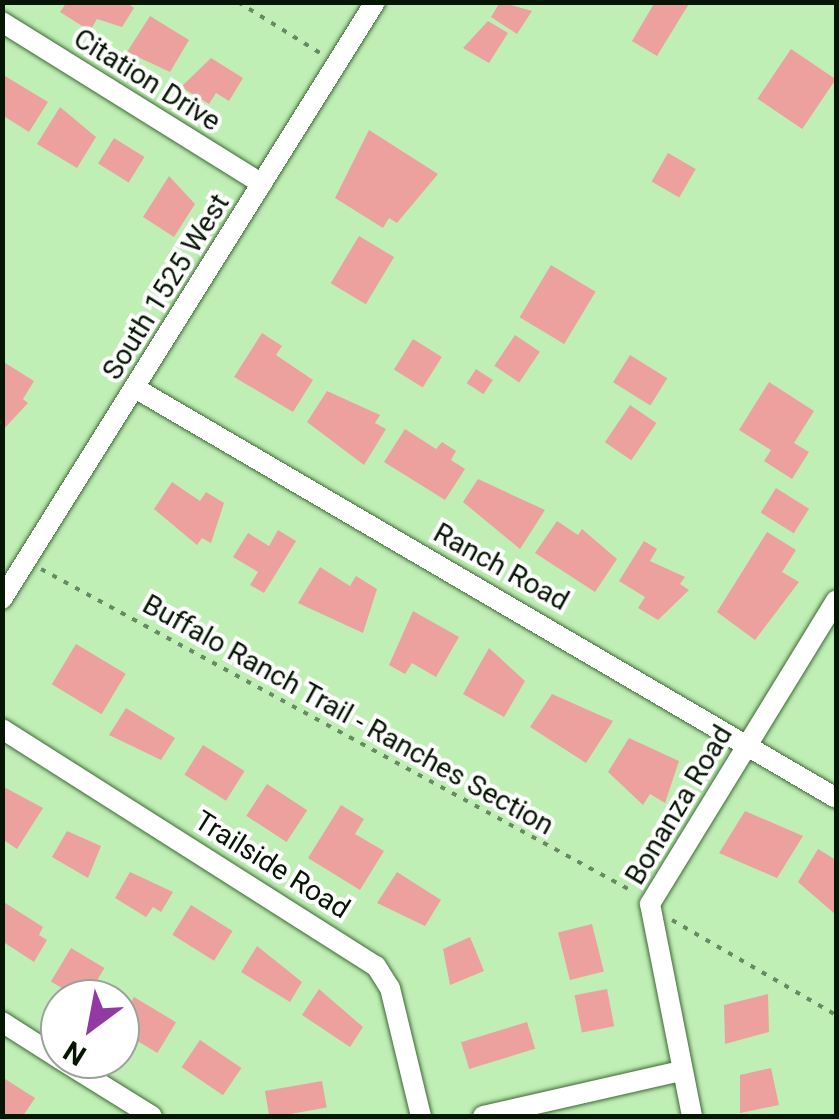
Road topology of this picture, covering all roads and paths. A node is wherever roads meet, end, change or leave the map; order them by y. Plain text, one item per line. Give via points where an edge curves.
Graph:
1 (238, 2) edge
2 (375, 2) edge
3 (2, 22) edge
4 (337, 64) junction
5 (262, 184) junction
6 (136, 388) junction
7 (40, 568) dead end
8 (2, 600) edge
9 (836, 601) edge
10 (2, 729) edge
11 (749, 741) junction
12 (836, 798) edge
13 (638, 894) dead end
14 (661, 915) dead end
15 (836, 1014) edge
16 (2, 1022) edge
17 (40, 1046) edge
18 (681, 1071) junction
19 (92, 1079) edge
20 (152, 1116) edge
21 (421, 1116) edge
22 (483, 1116) edge
23 (692, 1116) edge

1 - 4 path
2 - 4 street, South 1525 West
3 - 5 street, Citation Drive
4 - 5 street, South 1525 West
5 - 6 street, South 1525 West
6 - 8 street, South 1525 West
6 - 11 street, Ranch Road
7 - 13 path, Buffalo Ranch Trail - Ranches Section
9 - 11 street, Bonanza Road
10 - 21 street, Trailside Road via 376,966 390,988
11 - 12 street, Ranch Road
11 - 18 street, Bonanza Road via 650,904
14 - 15 path
16 - 17 street
18 - 22 street
18 - 23 street, Bonanza Road
19 - 20 street

